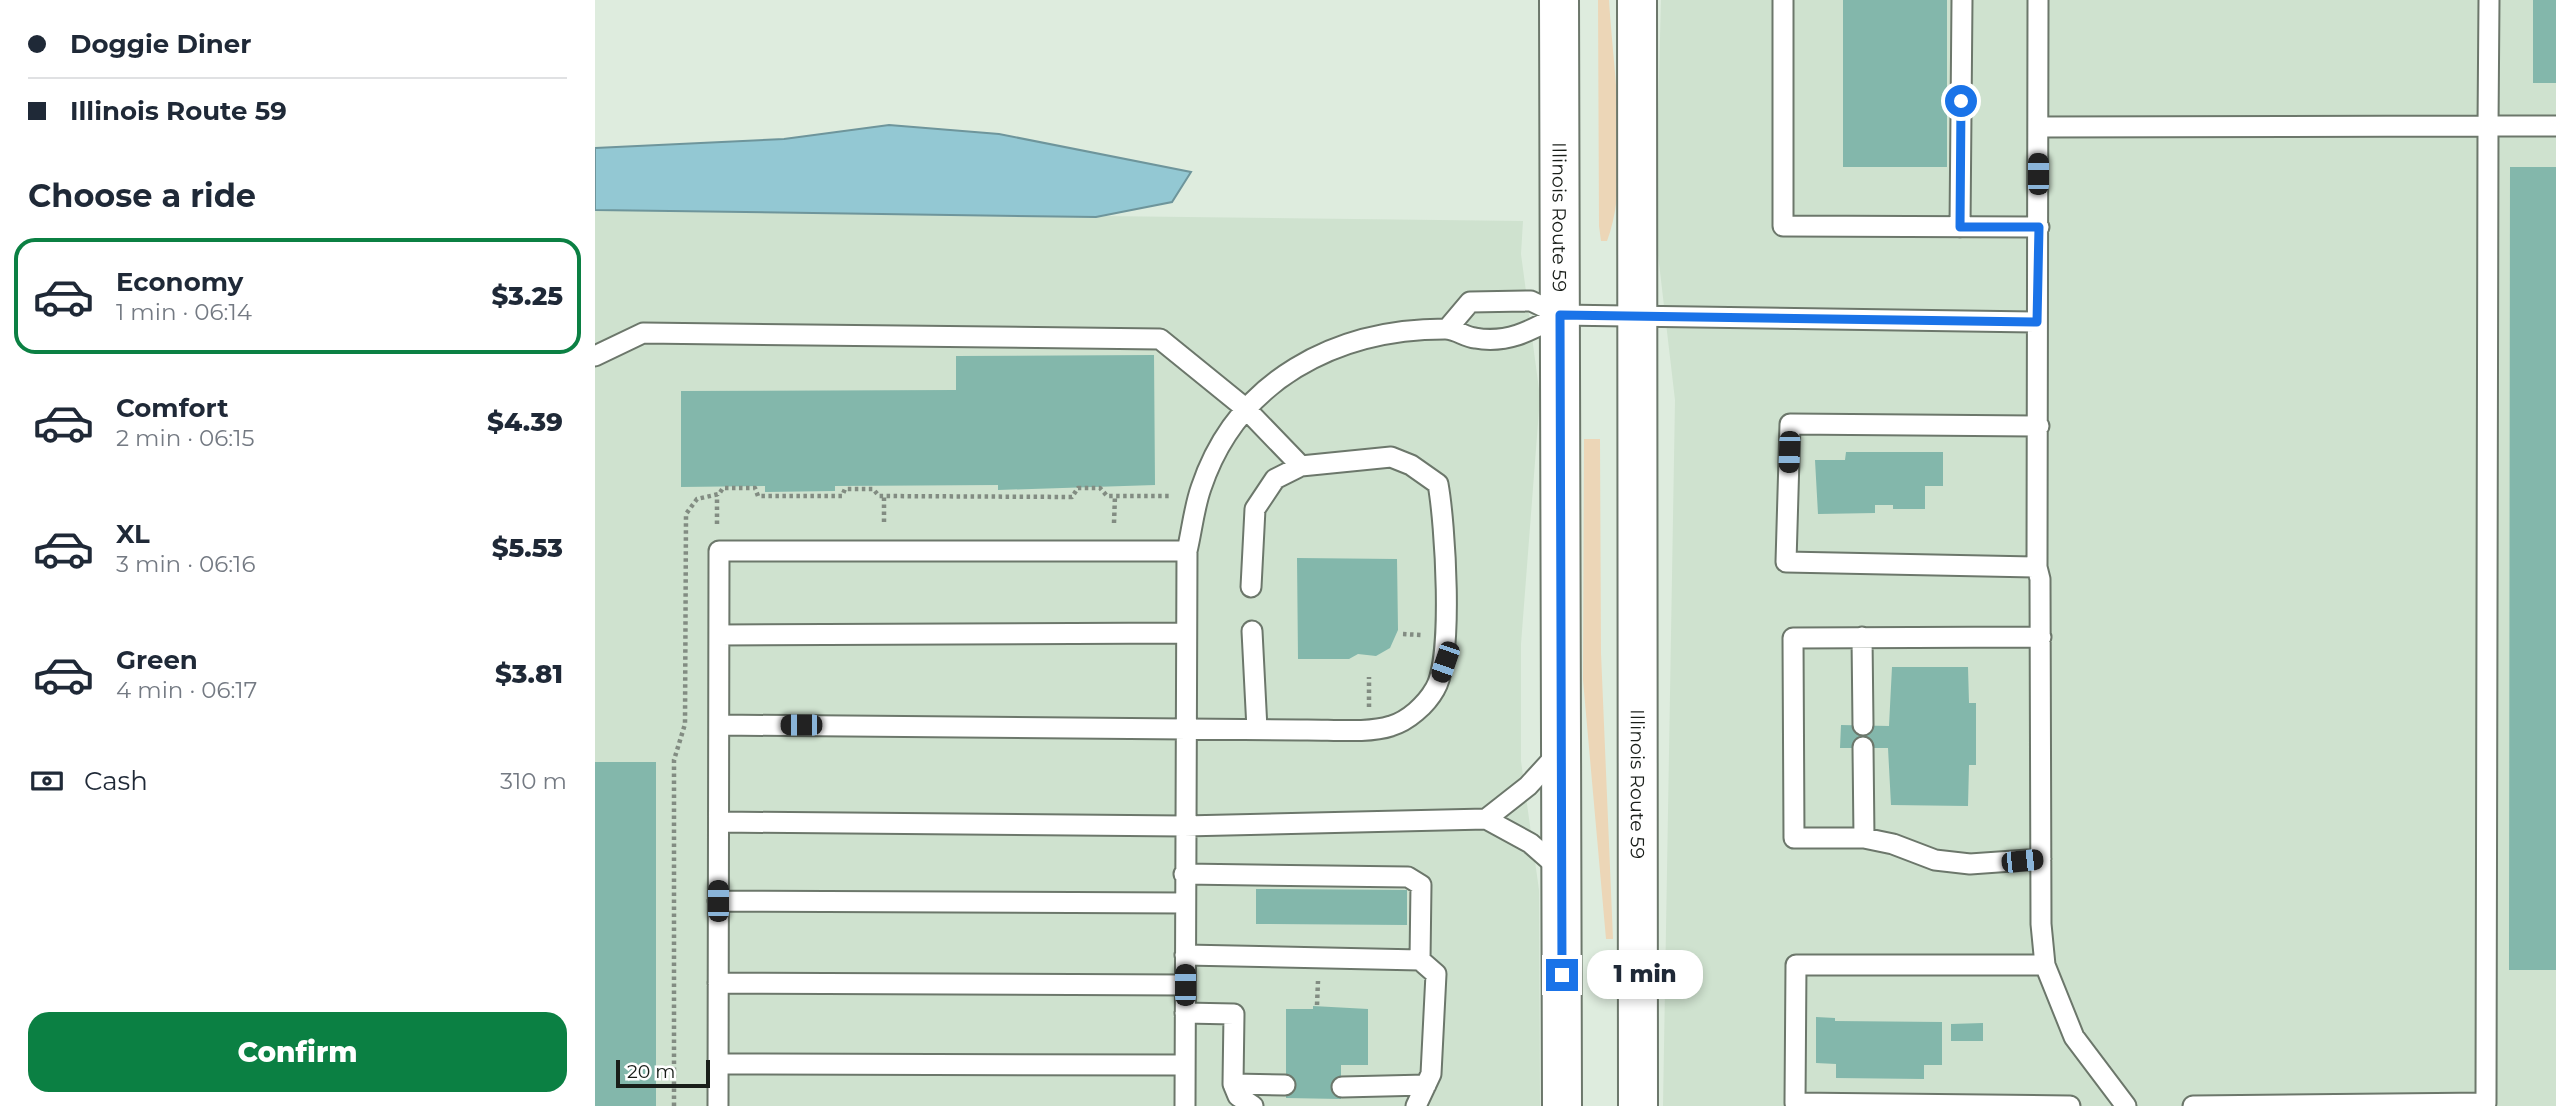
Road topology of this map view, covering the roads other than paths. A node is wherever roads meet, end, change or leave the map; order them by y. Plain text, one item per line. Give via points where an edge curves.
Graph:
1 (1559, 0) edge
2 (1637, 0) edge
3 (1783, 0) edge
4 (1962, 0) edge
5 (2038, 0) edge
6 (2489, 0) edge
7 (2488, 126) junction
8 (2556, 126) edge
9 (2038, 127) junction
10 (1960, 227) junction
11 (2039, 227) junction
12 (1560, 315) junction
13 (1637, 317) junction
14 (2037, 322) junction
15 (1448, 328) junction
16 (595, 356) edge
17 (1245, 408) junction
18 (2039, 426) junction
19 (1301, 466) junction
20 (1187, 551) junction
21 (2037, 566) junction
22 (1251, 587) dead end
23 (1252, 631) dead end
24 (1186, 632) junction
25 (719, 635) junction
26 (1862, 637) junction
27 (2041, 637) junction
28 (719, 725) junction
29 (1863, 725) dead end
30 (1185, 728) junction
31 (1257, 729) junction
32 (1863, 747) dead end
33 (1561, 750) junction
34 (1486, 819) junction
35 (719, 822) junction
36 (1184, 826) junction
37 (1864, 838) junction
38 (2041, 859) junction
39 (1561, 870) junction
40 (1184, 874) junction
41 (718, 901) junction
42 (1185, 903) junction
43 (1185, 956) junction
44 (1420, 960) junction
45 (2045, 965) junction
46 (718, 983) junction
47 (1185, 985) junction
48 (1185, 1013) junction
49 (718, 1064) junction
50 (1185, 1065) junction
51 (1233, 1084) junction
52 (1285, 1085) dead end
53 (1426, 1086) junction
54 (1342, 1087) dead end
55 (2486, 1105) edge
56 (718, 1106) edge
57 (1185, 1106) edge
58 (1253, 1106) edge
59 (1416, 1106) edge
60 (1562, 1106) edge
61 (1639, 1106) edge
62 (2070, 1106) edge
63 (2126, 1106) edge
64 (2193, 1106) edge

1 - 12 main road, Illinois Route 59
2 - 13 main road, Illinois Route 59
3 - 10 lane via 1783,226
4 - 10 lane
5 - 9 lane
6 - 7 lane
7 - 8 lane
7 - 9 lane
7 - 55 lane
9 - 11 lane
10 - 11 lane
11 - 14 lane
12 - 13 lane
12 - 15 lane via 1520,338 1475,338
12 - 15 lane via 1531,301 1470,302
12 - 33 main road, Illinois Route 59
13 - 14 lane
13 - 61 main road, Illinois Route 59
14 - 18 lane
15 - 17 lane via 1385,334 1331,348 1286,372
16 - 17 lane via 643,333 1160,339
17 - 19 lane
17 - 20 lane via 1201,487
18 - 21 lane
18 - 21 lane via 1790,424 1786,562
19 - 22 lane via 1275,479 1255,509
19 - 31 lane via 1391,457 1438,484 1443,510 1445,662 1436,689 1418,711 1390,726
20 - 24 lane
20 - 25 lane via 719,551
21 - 27 lane
23 - 31 lane
24 - 25 lane
24 - 30 lane
25 - 28 lane
26 - 27 lane
26 - 29 lane
26 - 37 lane via 1793,638 1794,838
27 - 38 lane
28 - 30 lane
28 - 35 lane
30 - 31 lane
30 - 36 lane
32 - 37 lane
33 - 34 lane via 1528,786
33 - 39 main road, Illinois Route 59
34 - 36 lane
34 - 39 lane via 1530,843
35 - 36 lane
35 - 41 lane
36 - 40 lane
37 - 38 lane via 1935,860 1970,864
38 - 45 lane
39 - 60 main road, Illinois Route 59
40 - 42 lane
40 - 44 lane via 1408,877 1421,885
41 - 42 lane
41 - 46 lane
42 - 43 lane
43 - 44 lane
43 - 47 lane
44 - 53 lane via 1436,974 1431,1074
45 - 62 lane via 1796,965 1795,1102
45 - 63 lane via 2074,1037
46 - 47 lane
46 - 49 lane
47 - 48 lane
48 - 50 lane
48 - 51 lane via 1234,1014
49 - 50 lane
49 - 56 lane
50 - 57 lane
51 - 52 lane
51 - 58 lane via 1238,1096
53 - 54 lane
53 - 59 lane
55 - 64 lane

